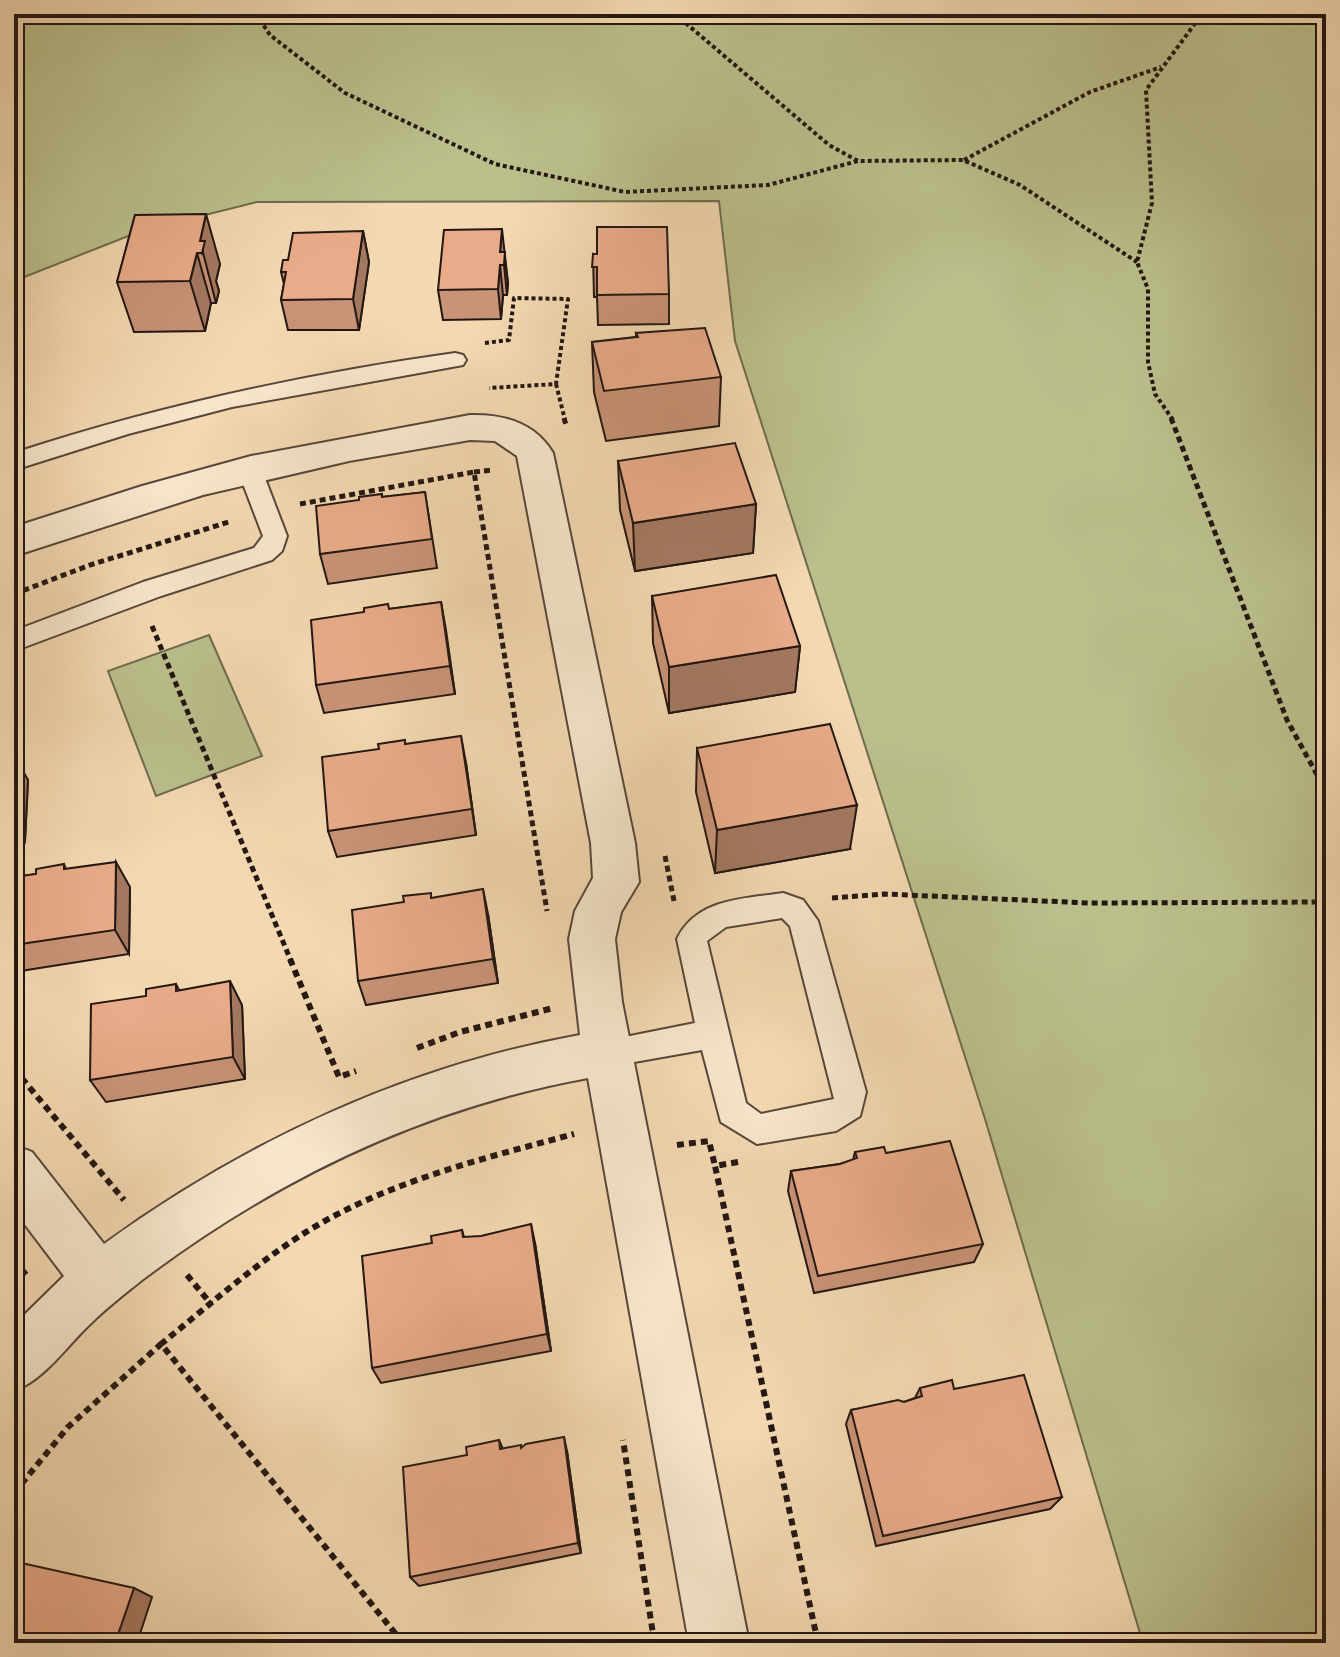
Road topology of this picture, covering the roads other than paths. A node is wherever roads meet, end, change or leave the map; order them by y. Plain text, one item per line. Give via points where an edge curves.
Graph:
1 (455, 360) dead end
2 (14, 462) edge
3 (258, 490) junction
4 (14, 542) edge
5 (14, 641) edge
6 (713, 1034) junction
7 (586, 1056) junction
8 (14, 1169) edge
9 (99, 1280) junction
10 (14, 1364) edge
11 (719, 1643) edge

1 - 2 lane via 229,399
3 - 4 street via 103,511
3 - 5 lane via 275,536 263,554
3 - 7 street via 479,427 510,432 535,453 613,843 616,882 598,905 590,935
6 - 6 lane via 732,1112 739,1121 757,1129 836,1116 849,1106 850,1092 803,921 793,909 783,905 711,918 699,925 692,939
6 - 7 lane
7 - 9 street via 497,1073 394,1107 278,1164
7 - 11 street
8 - 9 street
9 - 10 street

